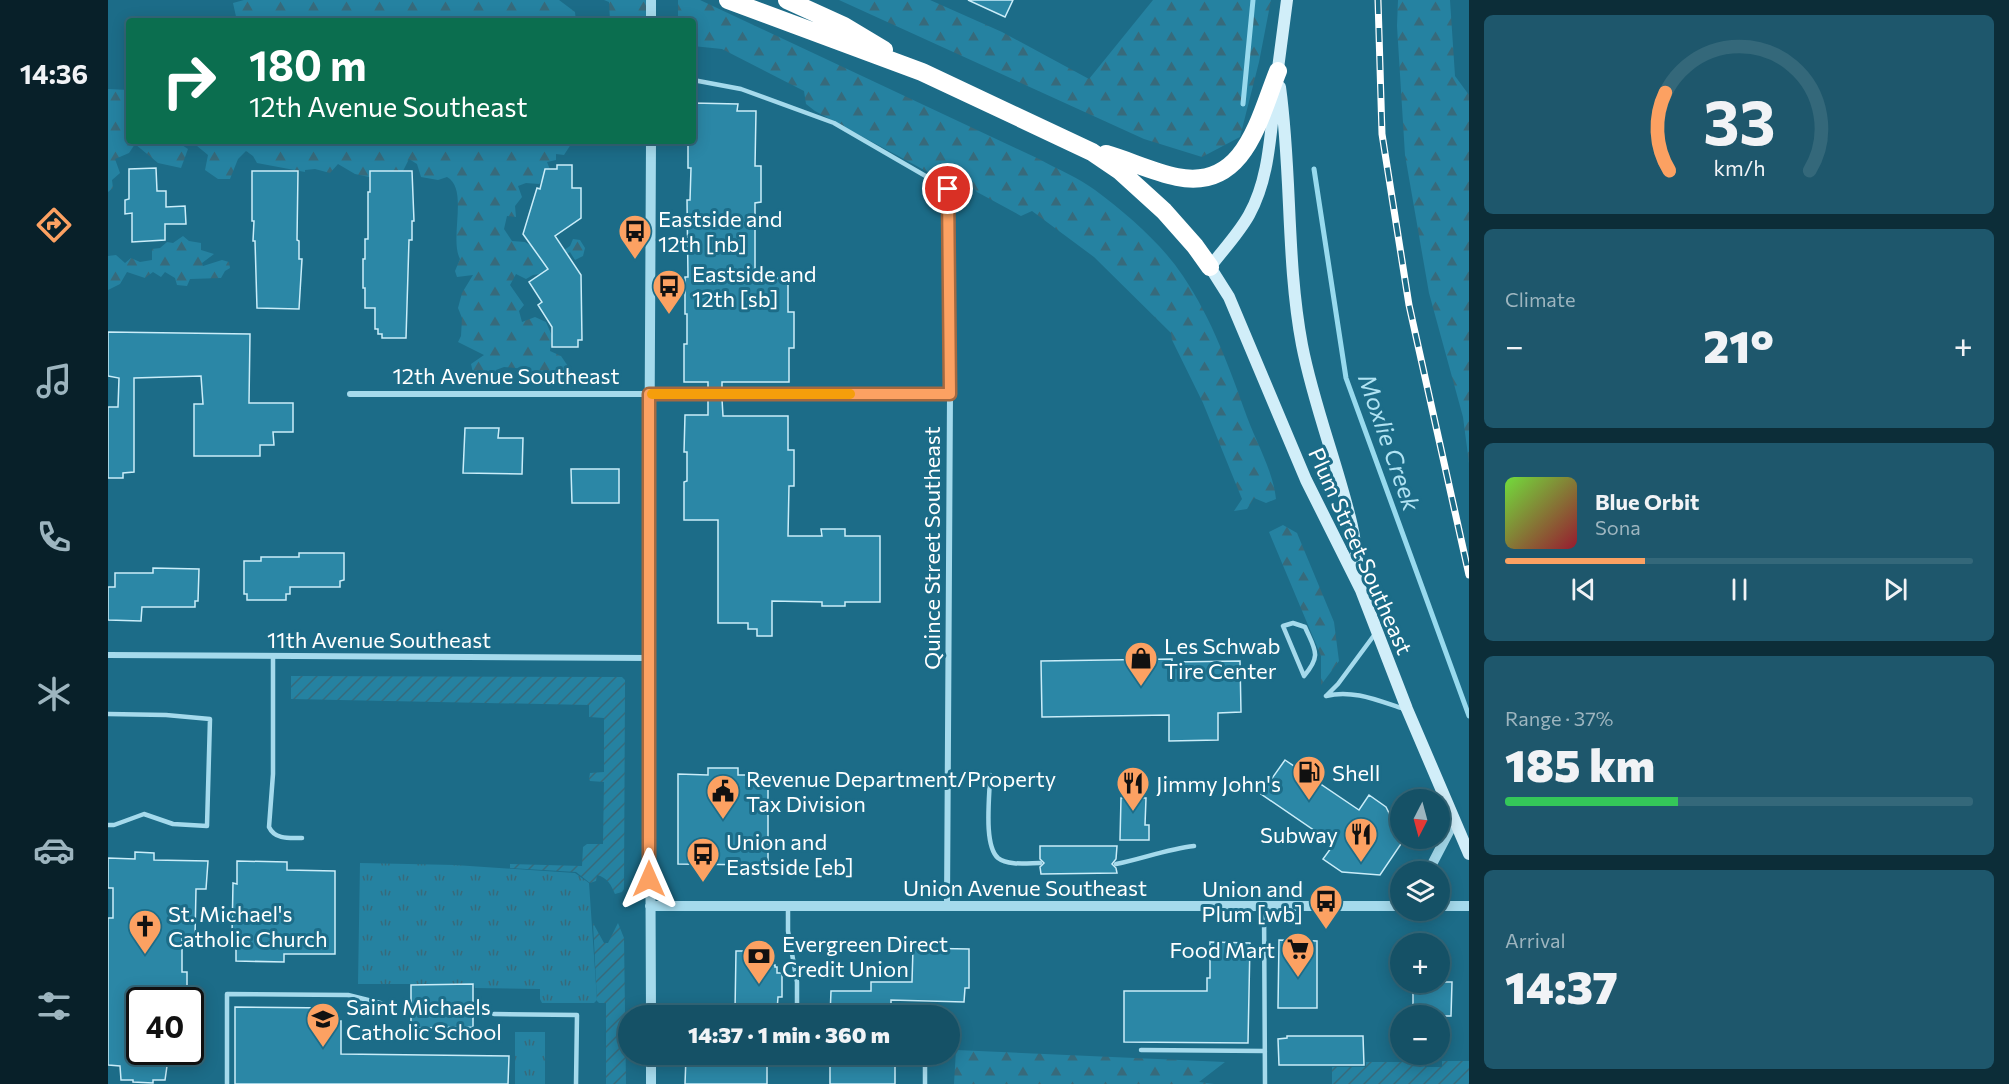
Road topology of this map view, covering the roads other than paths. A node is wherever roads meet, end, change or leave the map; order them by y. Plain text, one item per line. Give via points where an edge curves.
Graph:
1 (651, 0) edge
2 (728, 0) edge
3 (787, 0) edge
4 (1287, 0) edge
5 (651, 18) edge
6 (1278, 71) junction
7 (922, 72) junction
8 (696, 81) edge
9 (651, 144) edge
10 (1080, 146) junction
11 (948, 189) joint
12 (1210, 267) junction
13 (350, 394) dead end
14 (649, 394) junction
15 (950, 394) junction
16 (1361, 590) junction
17 (1377, 632) junction
18 (108, 655) edge
19 (273, 656) junction
20 (650, 658) junction
21 (1304, 676) joint
22 (1407, 709) junction
23 (108, 714) edge
24 (990, 775) dead end
25 (1455, 820) junction
26 (108, 825) edge
27 (302, 838) dead end
28 (1194, 846) dead end
29 (1469, 854) edge
30 (1434, 861) edge
31 (1040, 863) dead end
32 (1116, 864) dead end
33 (1390, 904) edge
34 (650, 906) junction
35 (788, 906) junction
36 (946, 906) junction
37 (1264, 906) junction
38 (1386, 906) junction
39 (1390, 906) edge
40 (1450, 906) edge
41 (1469, 906) edge
42 (651, 1005) edge
43 (797, 1005) edge
44 (392, 1006) dead end
45 (494, 1014) dead end
46 (1141, 1050) dead end
47 (1265, 1050) junction
48 (651, 1065) edge
49 (925, 1065) edge
50 (227, 1084) edge
51 (576, 1084) edge
52 (651, 1084) edge
53 (925, 1084) edge
54 (1265, 1084) edge

1 - 5 street
2 - 7 highway
3 - 7 highway via 844,26
4 - 6 main road
6 - 10 highway via 1249,144 1231,165 1213,175 1179,177
6 - 12 main road via 1261,188 1243,225
6 - 16 main road via 1301,336 1321,423 1353,527
7 - 10 highway
8 - 11 lane via 741,89 834,123
9 - 14 street
10 - 12 highway via 1143,191
11 - 15 street, Quince Street Southeast
12 - 16 main road, Plum Street Southeast via 1229,297 1306,480
13 - 14 street, 12th Avenue Southeast
14 - 15 street, 12th Avenue Southeast
14 - 20 street
15 - 36 street, Quince Street Southeast
16 - 17 main road, Plum Street Southeast
17 - 22 main road, Plum Street Southeast
17 - 22 lane via 1326,696 1351,693
18 - 19 street, 11th Avenue Southeast
19 - 20 street, 11th Avenue Southeast
19 - 27 lane via 269,827 280,837
20 - 34 street
21 - 21 lane via 1314,665 1316,653 1305,627 1293,623 1283,626
22 - 25 main road, Plum Street Southeast
23 - 26 lane via 210,719 207,826 173,824 144,814
24 - 31 lane via 991,846 999,858 1007,861
25 - 29 main road, Plum Street Southeast
25 - 30 street
28 - 32 lane via 1167,849
33 - 38 street
34 - 35 street, Union Avenue Southeast
34 - 42 street
35 - 36 street, Union Avenue Southeast
35 - 43 lane
36 - 37 street, Union Avenue Southeast
37 - 38 street, Union Avenue Southeast
37 - 47 lane
38 - 39 street, Union Avenue Southeast
40 - 41 street
44 - 50 lane via 348,995 227,994
45 - 51 lane via 577,1015
46 - 47 lane
47 - 54 lane
48 - 52 street
49 - 53 lane

